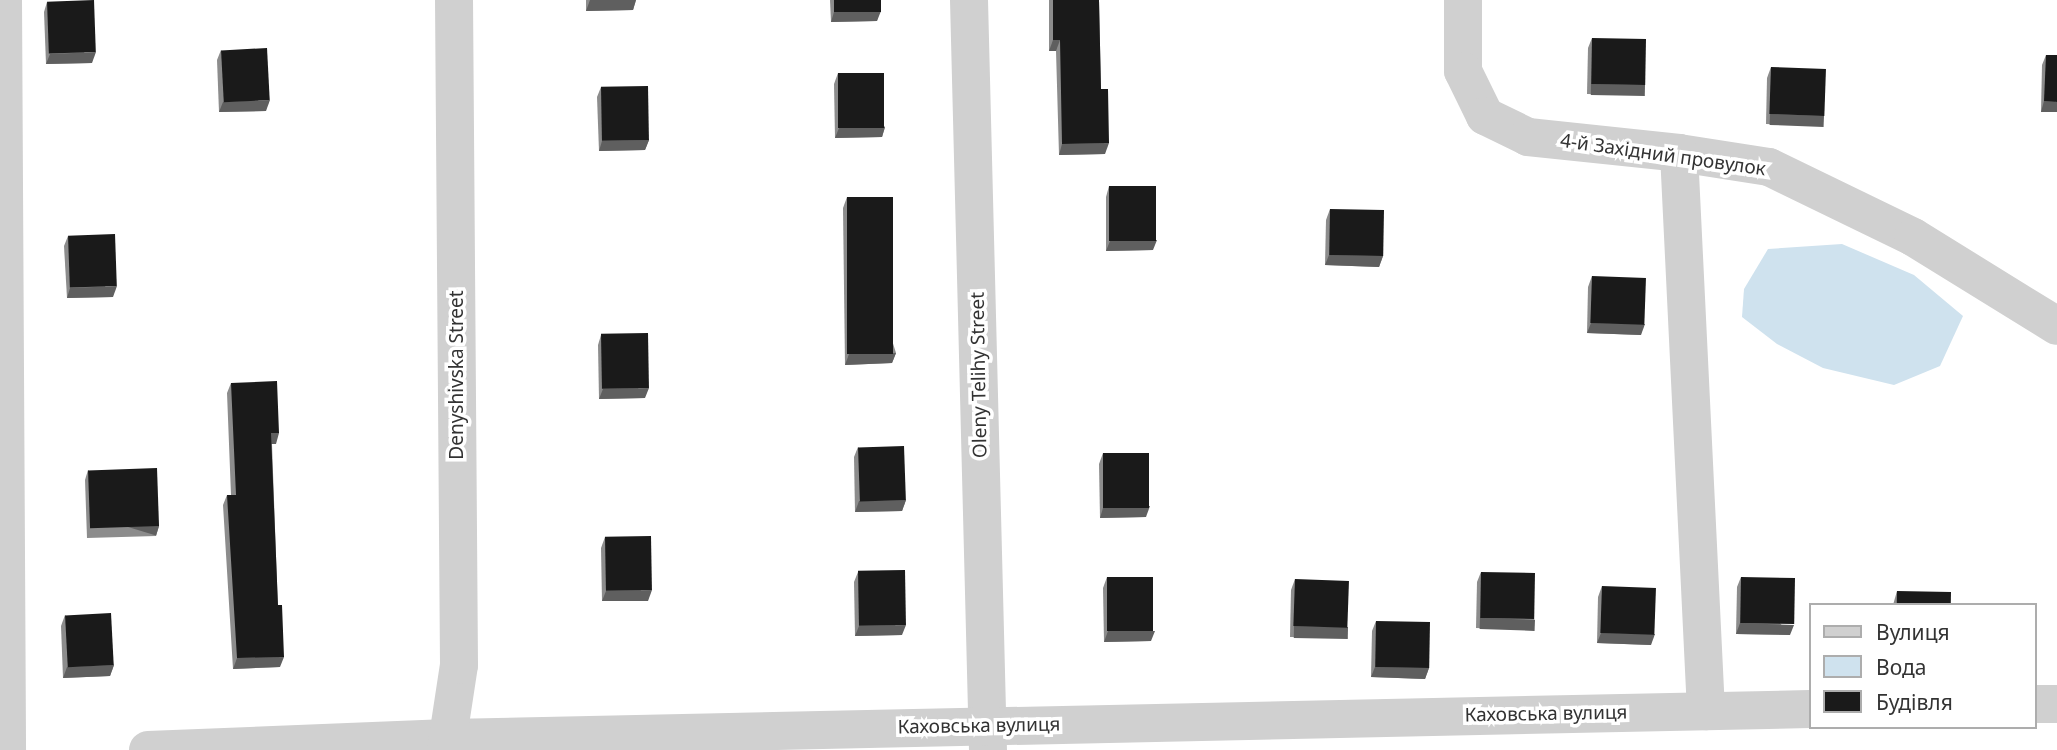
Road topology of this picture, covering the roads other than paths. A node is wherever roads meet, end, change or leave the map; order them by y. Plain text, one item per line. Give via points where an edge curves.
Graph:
1 (3, 0) edge
2 (454, 0) edge
3 (969, 0) edge
4 (1463, 0) edge
5 (1679, 153) junction
6 (2057, 327) edge
7 (2036, 704) edge
8 (2057, 704) edge
9 (1808, 709) edge
10 (1706, 711) junction
11 (988, 738) edge
12 (447, 744) edge
13 (7, 750) edge
14 (148, 750) edge

1 - 13 street
2 - 12 street, Denyshivska Street via 459,665
3 - 11 street, Oleny Telihy Street
4 - 5 street, 4-й Західний провулок via 1463,71 1485,116 1528,137
5 - 6 street, 4-й Західний провулок via 1769,167 1913,237
5 - 10 street
7 - 8 street
9 - 10 street, Каховська вулиця
10 - 11 street, Каховська вулиця
11 - 12 street, Каховська вулиця
12 - 14 street, Каховська вулиця

